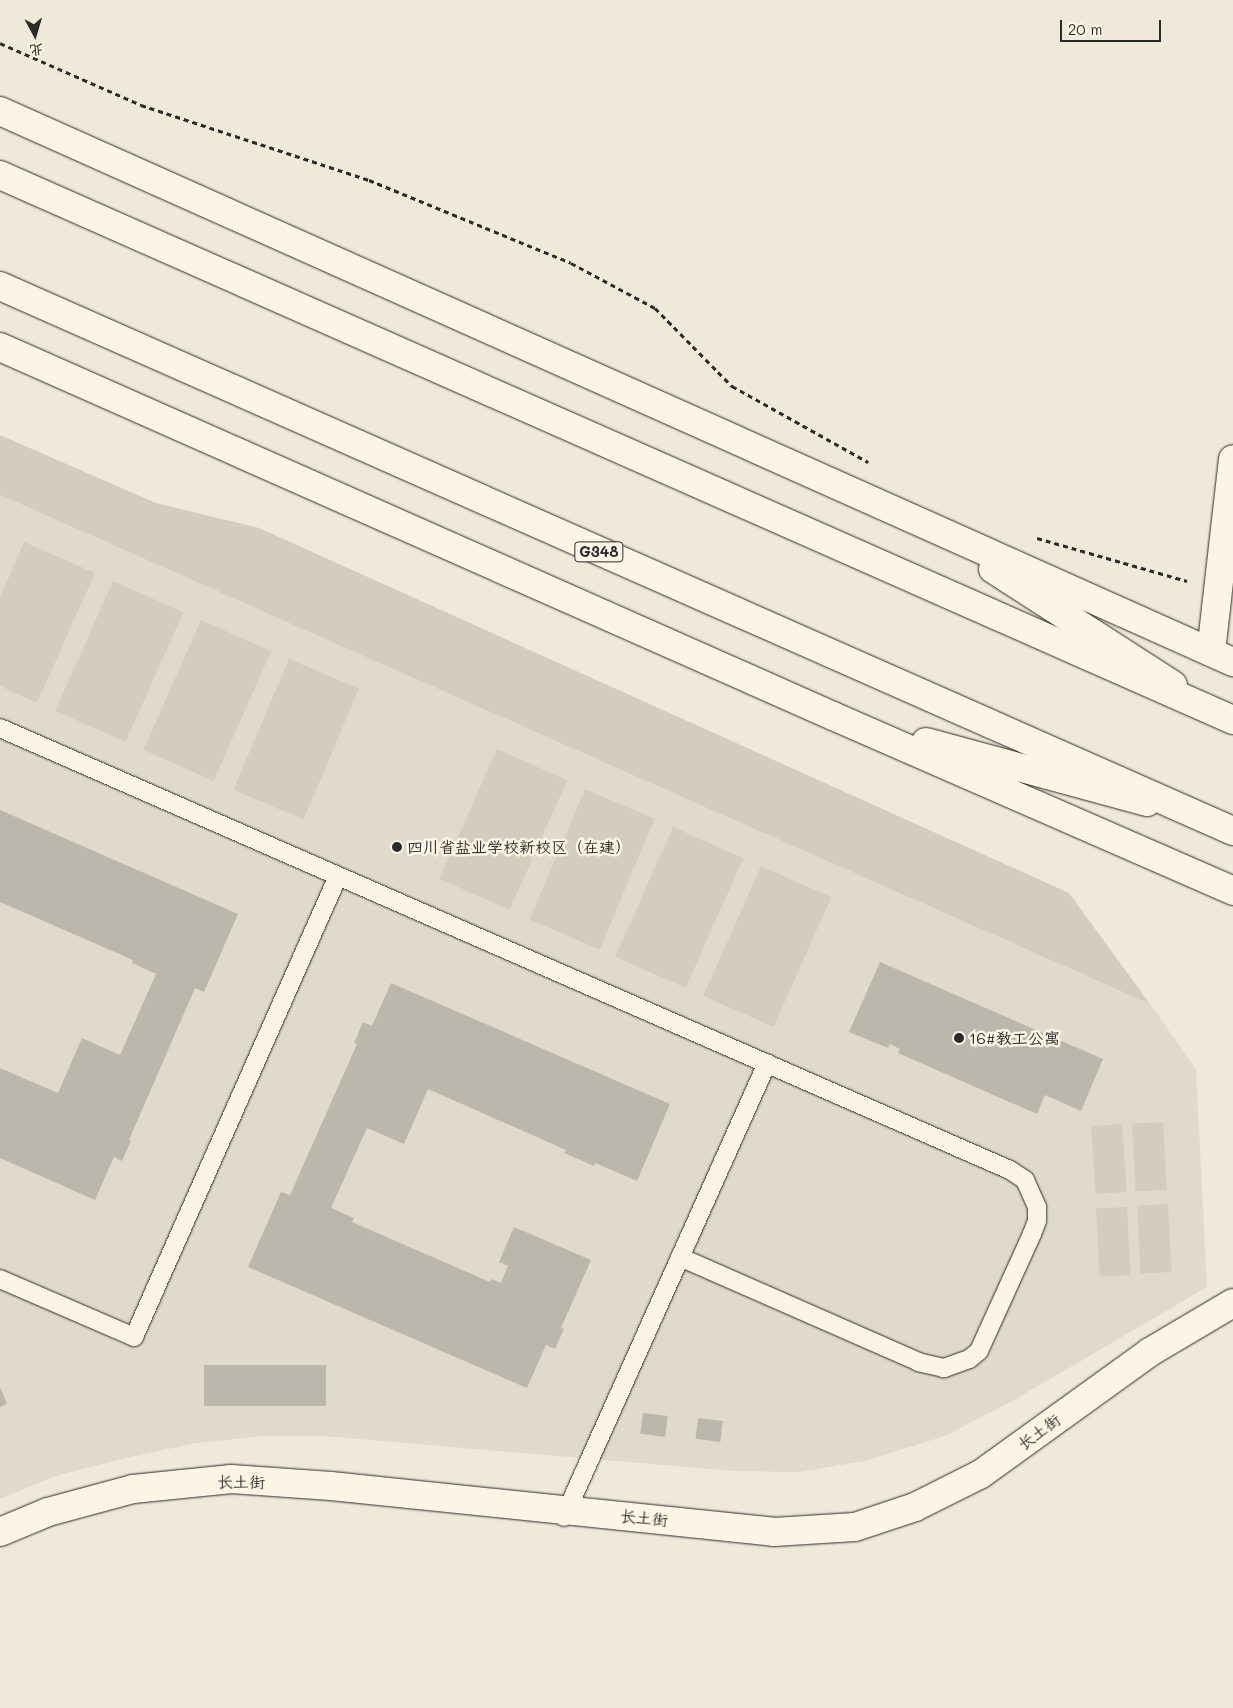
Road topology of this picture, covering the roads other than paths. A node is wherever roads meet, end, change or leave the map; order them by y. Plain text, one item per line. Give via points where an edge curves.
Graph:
1 (0, 111) edge
2 (9, 179) edge
3 (0, 286) edge
4 (0, 347) edge
5 (1233, 459) edge
6 (914, 518) junction
7 (1222, 657) edge
8 (1223, 715) edge
9 (833, 716) junction
10 (0, 728) edge
11 (1199, 816) junction
12 (1233, 831) edge
13 (338, 876) junction
14 (1233, 891) edge
15 (767, 1063) junction
16 (680, 1257) junction
17 (0, 1279) edge
18 (1233, 1303) edge
19 (566, 1513) junction
20 (0, 1532) edge

1 - 6 main road
2 - 8 main road
3 - 11 main road, G348
4 - 9 main road
5 - 7 main road via 1219,590
6 - 7 main road
6 - 8 main road
9 - 11 main road
9 - 14 main road
10 - 13 lane
11 - 12 main road
13 - 15 lane
13 - 17 lane via 134,1337
15 - 16 lane
15 - 16 lane via 1010,1170 1025,1180 1037,1207 1036,1222 988,1334 969,1360 944,1368 930,1366
16 - 19 lane
18 - 19 main road, 长土街 via 1150,1352 981,1474 915,1507 854,1527 774,1532
19 - 20 main road, 长土街 via 331,1486 231,1479 133,1489 48,1512

